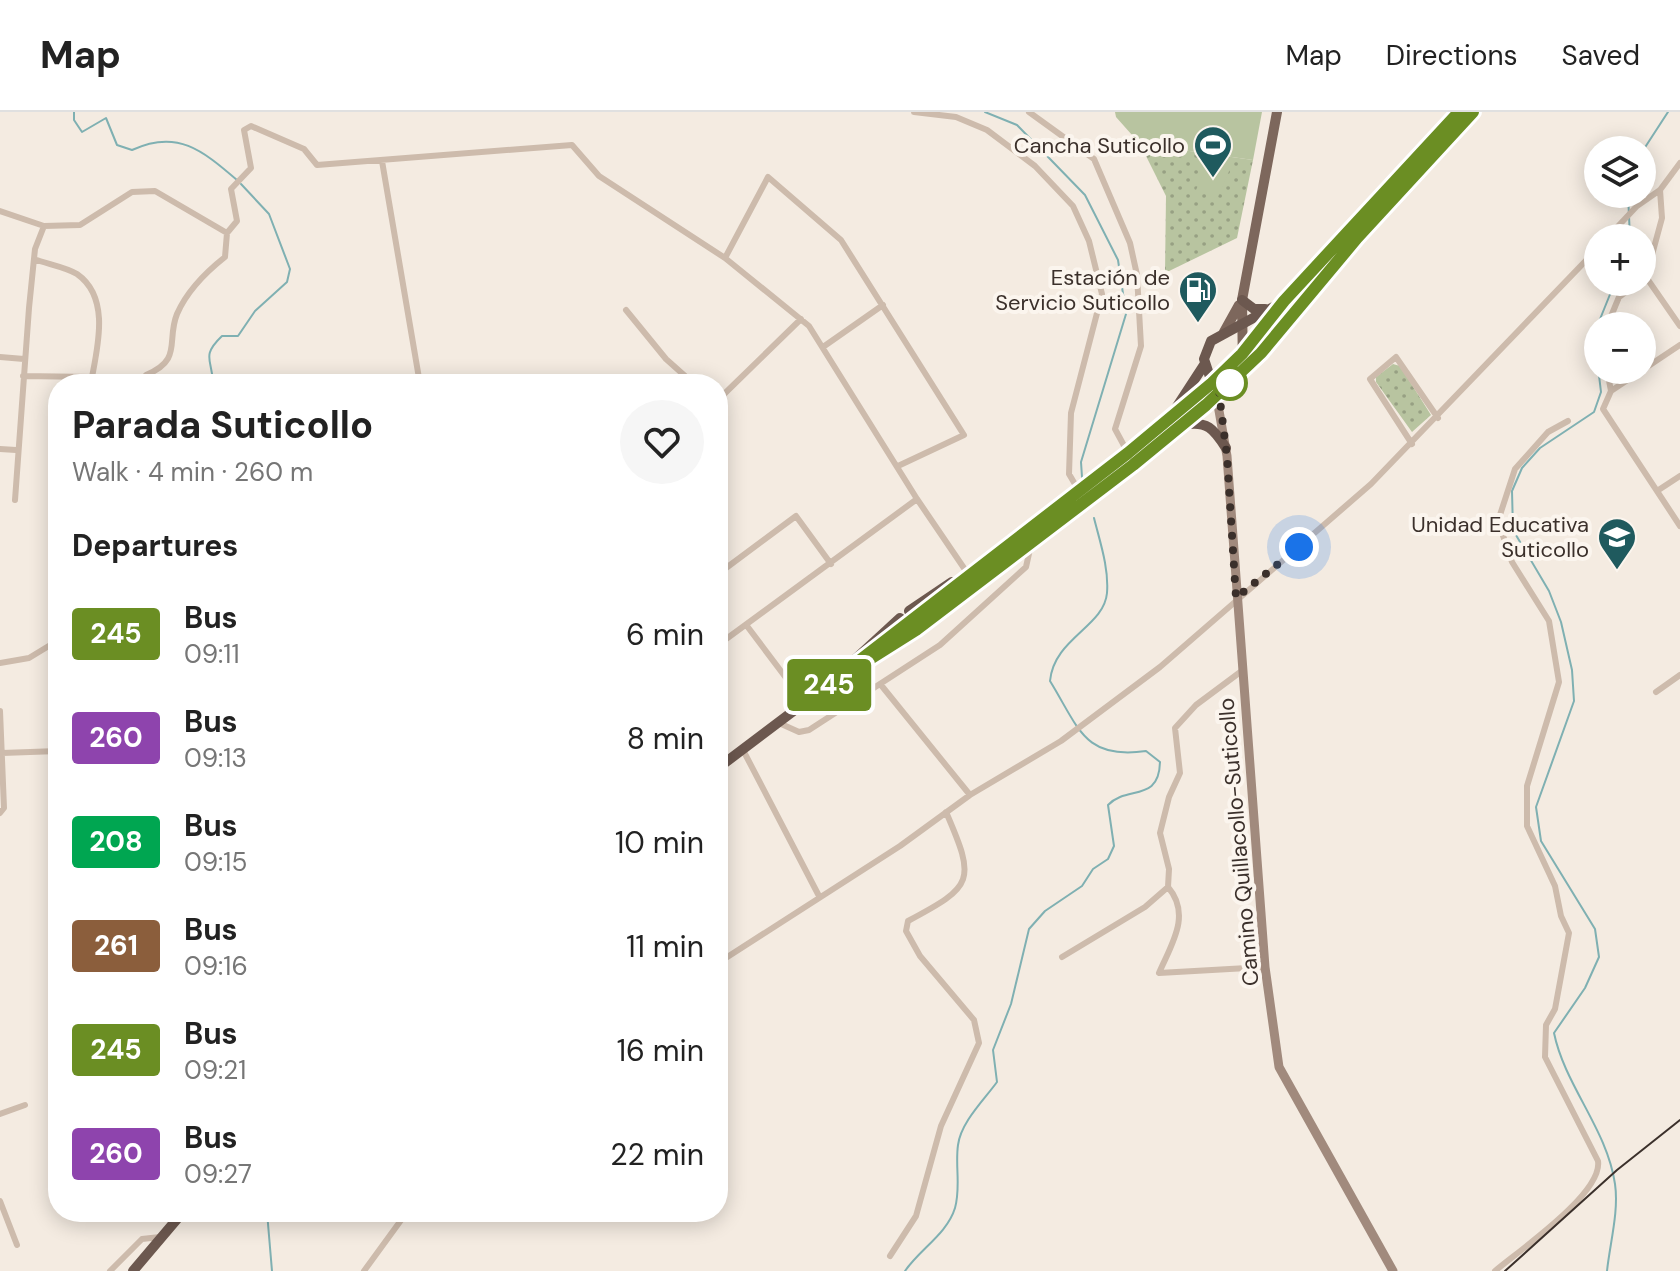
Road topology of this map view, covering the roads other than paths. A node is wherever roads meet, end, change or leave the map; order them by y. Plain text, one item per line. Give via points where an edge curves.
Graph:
1 (914, 112) edge
2 (1029, 112) edge
3 (1277, 112) edge
4 (1459, 112) edge
5 (1473, 112) edge
6 (382, 161) junction
7 (1680, 163) edge
8 (1660, 190) junction
9 (0, 211) edge
10 (1619, 224) edge
11 (44, 226) junction
12 (227, 233) junction
13 (1656, 237) edge
14 (725, 258) junction
15 (34, 259) junction
16 (1584, 263) edge
17 (1655, 296) edge
18 (1242, 300) junction
19 (1284, 301) junction
20 (883, 305) junction
21 (1271, 308) junction
22 (626, 310) dead end
23 (801, 319) junction
24 (1242, 325) junction
25 (1680, 326) edge
26 (1224, 332) junction
27 (1680, 345) edge
28 (823, 347) junction
29 (1242, 354) junction
30 (0, 357) edge
31 (24, 359) junction
32 (1204, 365) junction
33 (1243, 371) junction
34 (93, 374) edge
35 (148, 374) edge
36 (418, 374) edge
37 (683, 374) edge
38 (23, 376) junction
39 (48, 376) edge
40 (1212, 383) junction
41 (1610, 384) edge
42 (728, 390) edge
43 (1611, 391) junction
44 (1219, 393) junction
45 (1438, 418) junction
46 (1568, 421) dead end
47 (1165, 423) junction
48 (1181, 425) junction
49 (1412, 444) junction
50 (1226, 448) junction
51 (0, 449) edge
52 (16, 450) junction
53 (1128, 453) junction
54 (898, 466) junction
55 (1680, 476) edge
56 (1079, 491) junction
57 (1657, 491) junction
58 (917, 499) junction
59 (15, 500) dead end
60 (1680, 526) edge
61 (1032, 540) junction
62 (831, 564) junction
63 (728, 567) edge
64 (968, 574) junction
65 (1236, 598) junction
66 (910, 622) junction
67 (747, 626) junction
68 (728, 638) edge
69 (48, 646) edge
70 (0, 663) edge
71 (1243, 670) junction
72 (1680, 675) edge
73 (881, 685) junction
74 (824, 688) junction
75 (1656, 692) dead end
76 (805, 703) junction
77 (0, 711) edge
78 (778, 722) junction
79 (743, 750) junction
80 (48, 752) edge
81 (1, 754) edge
82 (728, 761) edge
83 (970, 795) junction
84 (946, 812) junction
85 (0, 813) edge
86 (1168, 887) junction
87 (819, 896) junction
88 (728, 956) edge
89 (1062, 957) dead end
90 (1265, 967) junction
91 (25, 1105) dead end
92 (0, 1114) edge
93 (0, 1201) edge
94 (174, 1222) edge
95 (400, 1222) edge
96 (160, 1237) junction
97 (17, 1245) dead end
98 (890, 1256) dead end
99 (368, 1269) edge
100 (110, 1271) edge
101 (133, 1271) edge
102 (1393, 1271) edge
103 (1495, 1271) edge

1 - 56 street via 956,117 987,130 1035,166 1073,206 1089,241 1102,294 1071,413 1069,474
2 - 53 street via 1094,159 1130,243 1141,346 1115,429
3 - 18 main road
4 - 19 highway
5 - 33 highway
6 - 12 street via 317,165 304,149 251,126 244,130 251,168 231,189 237,221
6 - 14 street via 572,145 599,176
6 - 36 street
7 - 8 street
8 - 10 street
8 - 13 street via 1662,218
9 - 11 street
11 - 12 street via 80,225 132,192 155,191
11 - 15 street
12 - 35 street via 225,257 186,298 176,316 174,346 162,368
14 - 20 street via 768,177 841,240
14 - 23 street
15 - 31 street
15 - 34 street via 78,275 97,301 100,334
16 - 45 street
17 - 25 street
18 - 21 highway via 1254,309
18 - 24 main road
18 - 26 main road
19 - 21 highway
19 - 29 highway
20 - 28 street
20 - 54 street via 964,435
21 - 24 highway
22 - 37 street
23 - 28 street
23 - 42 street
24 - 26 highway
24 - 29 main road
26 - 32 highway via 1205,349
27 - 43 street
28 - 54 street
29 - 33 main road
29 - 40 highway
30 - 31 street
31 - 38 street
32 - 40 highway
32 - 47 highway
33 - 44 highway
38 - 39 street
38 - 52 street
40 - 44 main road, Camino Quillacollo-Suticollo
40 - 47 highway
41 - 43 street
43 - 57 street via 1603,409
44 - 48 highway
44 - 50 main road, Camino Quillacollo-Suticollo
45 - 49 street
45 - 49 street via 1396,357 1370,379
46 - 103 street via 1548,432 1515,469 1498,521 1512,562 1549,621 1559,682 1527,786 1527,826 1555,886 1569,933 1555,1009 1546,1025 1545,1057 1600,1171 1589,1191
47 - 53 highway
48 - 50 highway via 1204,423
48 - 61 highway
49 - 65 street
50 - 65 main road, Camino Quillacollo-Suticollo
51 - 52 street
52 - 59 street
53 - 56 highway
54 - 58 street
55 - 57 street
56 - 64 highway
57 - 60 street
58 - 62 street
58 - 64 street
61 - 66 highway
61 - 73 street via 1026,567 940,645
62 - 63 street via 796,516
62 - 67 street
64 - 66 highway
65 - 71 main road, Camino Quillacollo-Suticollo
65 - 83 street via 1160,667 1071,735
66 - 74 highway
66 - 74 highway
67 - 68 street
67 - 76 street
69 - 70 street via 29,658
71 - 86 street via 1175,728 1180,773 1160,833
71 - 90 main road, Camino Quillacollo-Suticollo
72 - 75 street
73 - 78 street via 809,730 799,732
73 - 83 street
74 - 76 highway
76 - 78 highway
77 - 81 street
78 - 79 highway
79 - 82 highway
79 - 87 street
80 - 81 street
81 - 85 street
83 - 84 street
84 - 87 street
84 - 98 street via 964,854 964,879 953,896 908,921 906,931 920,956 974,1020 979,1043 941,1126 916,1216
86 - 89 street via 1145,907
86 - 90 street via 1176,896 1181,922 1159,973
87 - 88 street
90 - 102 main road, Camino Quillacollo-Suticollo via 1279,1067
91 - 92 street
93 - 97 street
94 - 96 highway
95 - 99 street
96 - 100 street via 142,1239
96 - 101 highway

